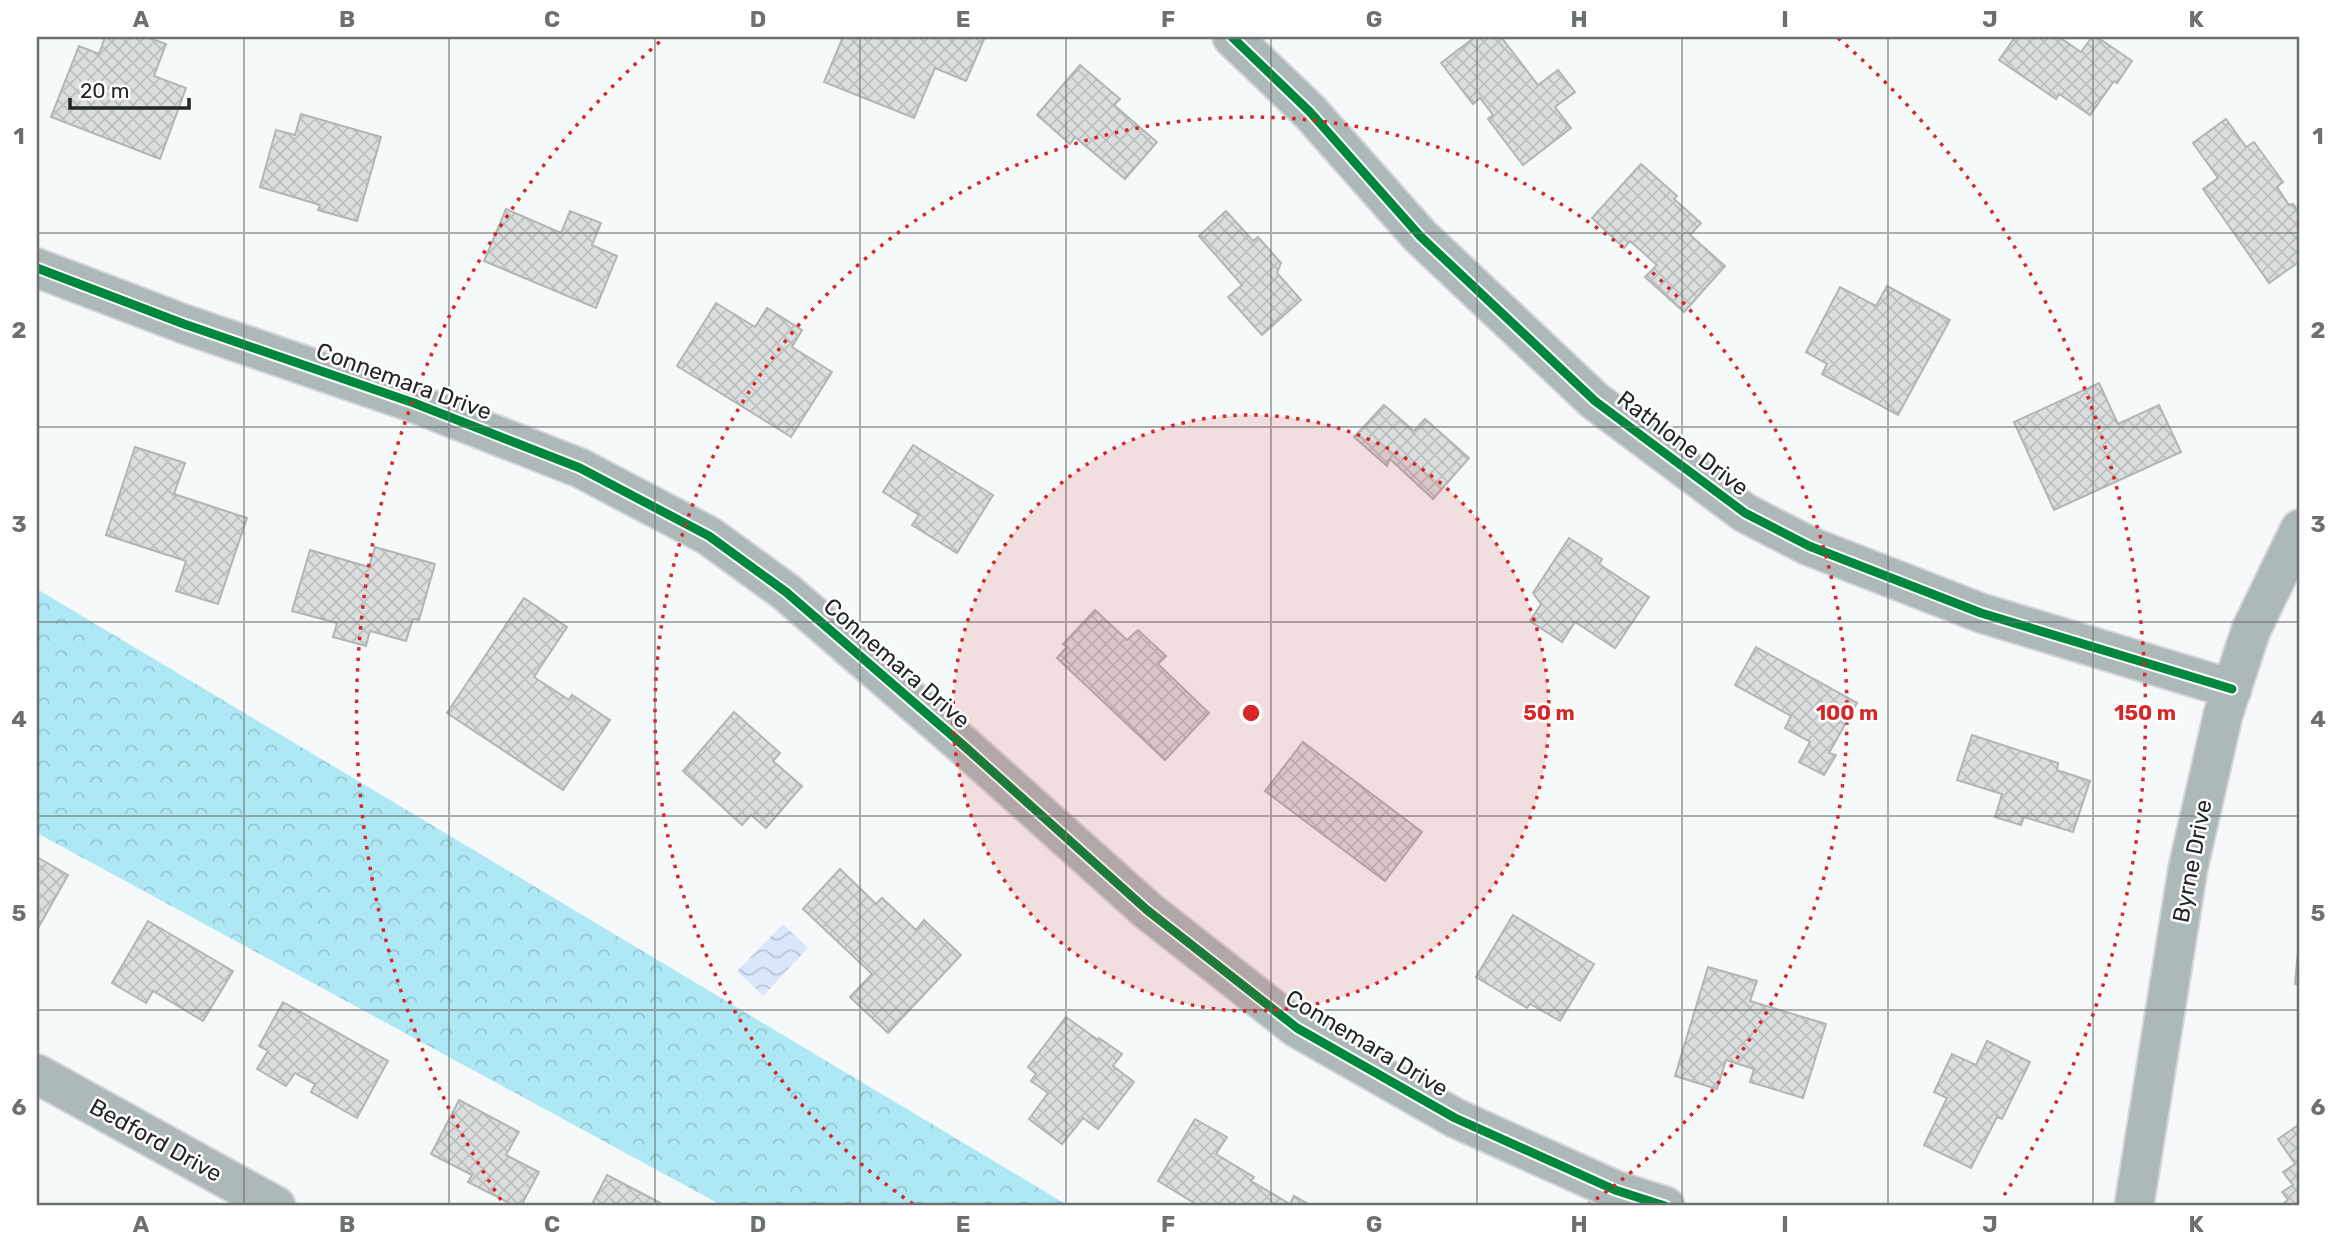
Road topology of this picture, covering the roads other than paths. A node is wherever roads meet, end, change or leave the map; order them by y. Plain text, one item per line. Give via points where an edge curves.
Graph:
1 (1232, 37) edge
2 (37, 268) edge
3 (2300, 529) edge
4 (2232, 689) junction
5 (37, 1074) edge
6 (276, 1206) edge
7 (1665, 1206) edge
8 (2134, 1206) edge

1 - 4 street, Rathlone Drive via 1310,112 1420,236 1595,401 1745,513 1810,546 1981,612
2 - 7 street, Connemara Drive via 414,403 580,468 709,537 786,592 1147,910 1297,1028 1455,1118 1615,1189
3 - 4 street, Byrne Drive via 2251,630
4 - 8 street, Byrne Drive via 2188,868
5 - 6 street, Bedford Drive

